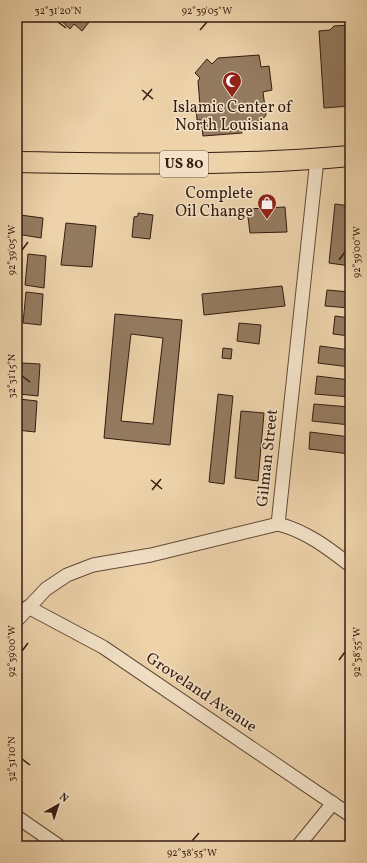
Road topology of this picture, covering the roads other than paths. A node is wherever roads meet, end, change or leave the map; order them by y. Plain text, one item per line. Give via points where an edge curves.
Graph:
1 (350, 156) edge
2 (317, 159) junction
3 (17, 162) edge
4 (278, 524) junction
5 (350, 565) edge
6 (28, 607) junction
7 (17, 620) edge
8 (333, 803) junction
9 (350, 815) edge
10 (17, 817) edge
11 (59, 846) edge
12 (298, 846) edge

1 - 2 main road, US 80
2 - 3 main road, US 80 via 157,164
2 - 4 street, Gilman Street
4 - 5 street via 294,528
4 - 6 street, Gilman Street via 151,555 93,565 68,575 46,589
6 - 7 street, Gilman Street
6 - 8 street, Groveland Avenue via 103,647
8 - 9 street, Groveland Avenue
8 - 12 street
10 - 11 street

